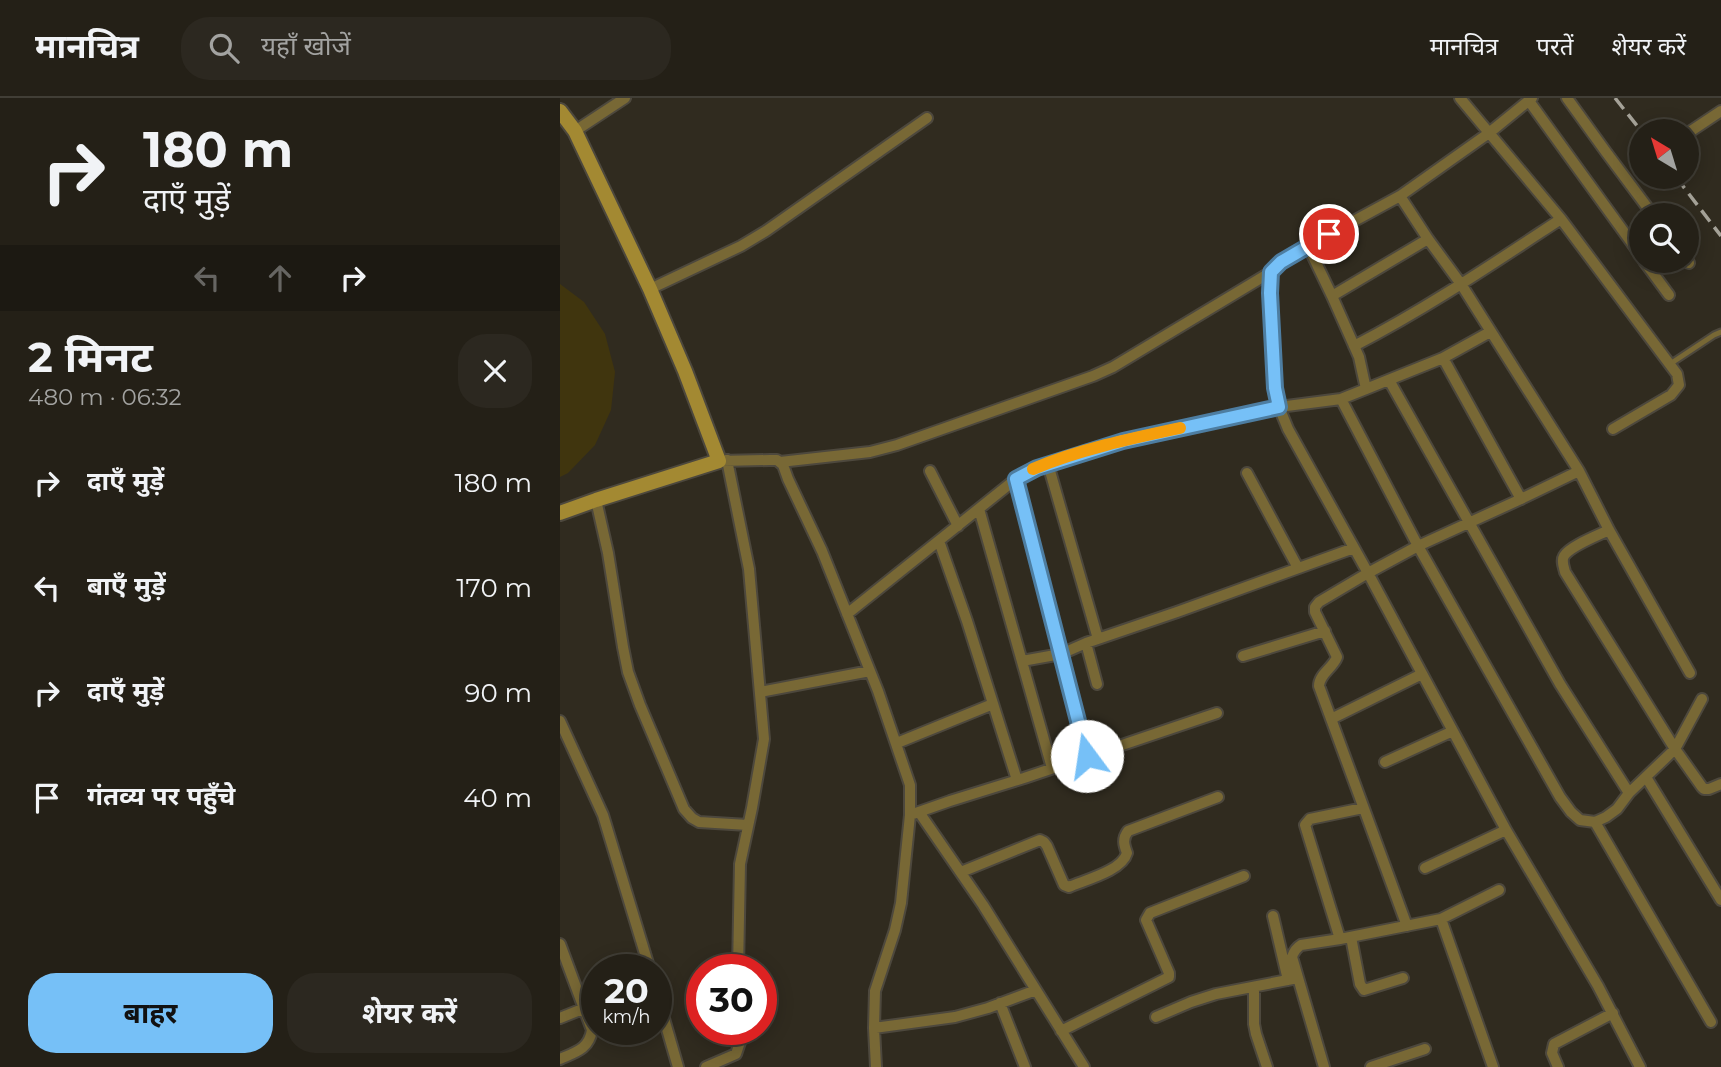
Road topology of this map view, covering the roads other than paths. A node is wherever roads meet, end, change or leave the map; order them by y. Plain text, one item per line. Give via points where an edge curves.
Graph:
1 (625, 98) edge
2 (1460, 98) edge
3 (1567, 98) edge
4 (1531, 99) edge
5 (560, 111) edge
6 (1721, 111) edge
7 (928, 118) dead end
8 (1699, 126) edge
9 (575, 131) junction
10 (1489, 133) junction
11 (1400, 196) junction
12 (1644, 203) edge
13 (1561, 219) junction
14 (1428, 239) junction
15 (1629, 239) edge
16 (1308, 246) junction
17 (1271, 272) junction
18 (1653, 273) edge
19 (1461, 284) junction
20 (650, 289) junction
21 (1669, 295) dead end
22 (1332, 296) junction
23 (1490, 332) junction
24 (1721, 332) edge
25 (1354, 346) junction
26 (1444, 358) junction
27 (1670, 364) junction
28 (1389, 380) junction
29 (1366, 389) junction
30 (1340, 398) junction
31 (1279, 407) junction
32 (1613, 429) dead end
33 (723, 460) junction
34 (780, 463) junction
35 (1048, 464) junction
36 (930, 471) dead end
37 (1579, 471) junction
38 (1247, 473) dead end
39 (1016, 479) junction
40 (1521, 499) junction
41 (596, 500) junction
42 (979, 509) junction
43 (560, 513) edge
44 (1469, 522) junction
45 (958, 526) junction
46 (1609, 530) junction
47 (939, 541) junction
48 (1418, 546) junction
49 (1354, 548) junction
50 (1298, 568) junction
51 (1368, 573) junction
52 (846, 614) junction
53 (1325, 631) junction
54 (1098, 639) junction
55 (1086, 643) junction
56 (1061, 654) junction
57 (1243, 656) dead end
58 (1022, 661) junction
59 (870, 671) junction
60 (1690, 673) dead end
61 (1422, 674) junction
62 (1097, 684) dead end
63 (760, 692) junction
64 (1702, 699) dead end
65 (993, 704) junction
66 (1217, 713) dead end
67 (1331, 719) junction
68 (560, 721) edge
69 (1453, 731) junction
70 (897, 743) junction
71 (1675, 749) junction
72 (1087, 756) junction
73 (1385, 762) dead end
74 (1052, 768) junction
75 (1646, 777) junction
76 (1017, 780) junction
77 (1721, 784) edge
78 (1629, 793) junction
79 (1218, 797) dead end
80 (1363, 808) junction
81 (915, 814) junction
82 (1595, 822) junction
83 (748, 825) junction
84 (1507, 830) junction
85 (1425, 868) dead end
86 (961, 872) junction
87 (1244, 876) dead end
88 (1499, 890) dead end
89 (1721, 900) edge
90 (1273, 916) dead end
91 (1441, 919) junction
92 (1407, 926) junction
93 (1345, 938) junction
94 (560, 944) edge
95 (645, 954) edge
96 (738, 954) edge
97 (1403, 978) dead end
98 (1293, 979) junction
99 (1254, 987) junction
100 (1036, 989) junction
101 (581, 998) edge
102 (1000, 1003) junction
103 (581, 1010) edge
104 (1614, 1013) junction
105 (1156, 1017) dead end
106 (560, 1018) edge
107 (1711, 1022) dead end
108 (874, 1028) junction
109 (1061, 1031) junction
110 (586, 1045) edge
111 (672, 1045) edge
112 (739, 1045) edge
113 (1425, 1049) dead end
114 (736, 1054) junction
115 (560, 1059) edge
116 (678, 1067) edge
117 (706, 1067) edge
118 (739, 1067) edge
119 (876, 1067) edge
120 (1025, 1067) edge
121 (1084, 1067) edge
122 (1267, 1067) edge
123 (1324, 1067) edge
124 (1371, 1067) edge
125 (1493, 1067) edge
126 (1558, 1067) edge
127 (1640, 1067) edge

1 - 9 street
2 - 10 street
3 - 12 street
4 - 10 street
4 - 15 street
5 - 9 street
6 - 8 street
7 - 20 street via 766,231
9 - 20 street
10 - 11 street
10 - 13 street
11 - 14 street
11 - 16 street
13 - 19 street
13 - 27 street
14 - 19 street
14 - 22 street
16 - 17 street
16 - 22 street
17 - 31 street
17 - 34 street via 1093,376 897,445
18 - 21 street
19 - 23 street
19 - 25 street
20 - 33 street
22 - 25 street
23 - 26 street
23 - 37 street
24 - 27 lane
25 - 29 street
26 - 28 street
26 - 40 street
27 - 32 street via 1679,385 1671,395
28 - 29 street
28 - 44 street
29 - 30 street
30 - 31 street
30 - 48 street
31 - 35 street via 1142,436
31 - 49 street
33 - 34 street
33 - 41 street
33 - 63 street via 749,569
34 - 52 street
35 - 39 street
35 - 54 street
36 - 45 street
37 - 40 street
37 - 46 street
38 - 50 street
39 - 42 street
39 - 56 street
40 - 44 street
41 - 43 street
41 - 83 street via 628,672 684,809 699,822
42 - 45 street
42 - 58 street
44 - 48 street
44 - 78 street via 1560,684
45 - 47 street
46 - 60 street
46 - 71 street via 1570,550 1564,556 1565,572
47 - 52 street
47 - 65 street
48 - 51 street
48 - 82 street via 1560,797 1580,820
49 - 50 street
49 - 51 street
50 - 54 street
51 - 53 street via 1316,604
51 - 61 street
52 - 59 street
53 - 57 street
53 - 67 street via 1336,657 1319,682
54 - 55 street
55 - 56 street
55 - 62 street
56 - 58 street
56 - 72 street
58 - 74 street
59 - 63 street
59 - 70 street
61 - 67 street
61 - 69 street
63 - 83 street via 764,739
64 - 71 street
65 - 70 street
65 - 76 street
66 - 72 street
67 - 80 street
68 - 95 street via 603,816
69 - 73 street
69 - 84 street
70 - 81 street
71 - 75 street
71 - 77 street via 1704,789
72 - 74 street
74 - 76 street
75 - 78 street
75 - 89 street
76 - 81 street
78 - 82 street via 1617,809
79 - 86 street via 1131,829 1123,842 1127,853 1123,862 1069,887 1040,840
80 - 92 street
80 - 93 street via 1310,819 1305,825
81 - 86 street
81 - 108 street via 895,930 875,991
82 - 107 street
83 - 96 street via 740,864
84 - 85 street
84 - 104 street
86 - 100 street
87 - 109 street via 1150,913 1146,920 1169,977
88 - 91 street
90 - 98 street
91 - 92 street
91 - 125 street
92 - 93 street
93 - 97 street via 1364,990
93 - 98 street via 1297,948 1292,957
94 - 101 street
98 - 99 street
98 - 123 street
99 - 105 street via 1216,994
99 - 122 street via 1254,1024
100 - 102 street
100 - 109 street
102 - 108 street via 955,1017
102 - 120 street
103 - 106 street
104 - 126 street via 1554,1044 1552,1053
104 - 127 street
108 - 119 street
109 - 121 street
110 - 115 street
111 - 116 street
112 - 114 street
113 - 124 street
114 - 117 street
114 - 118 street

